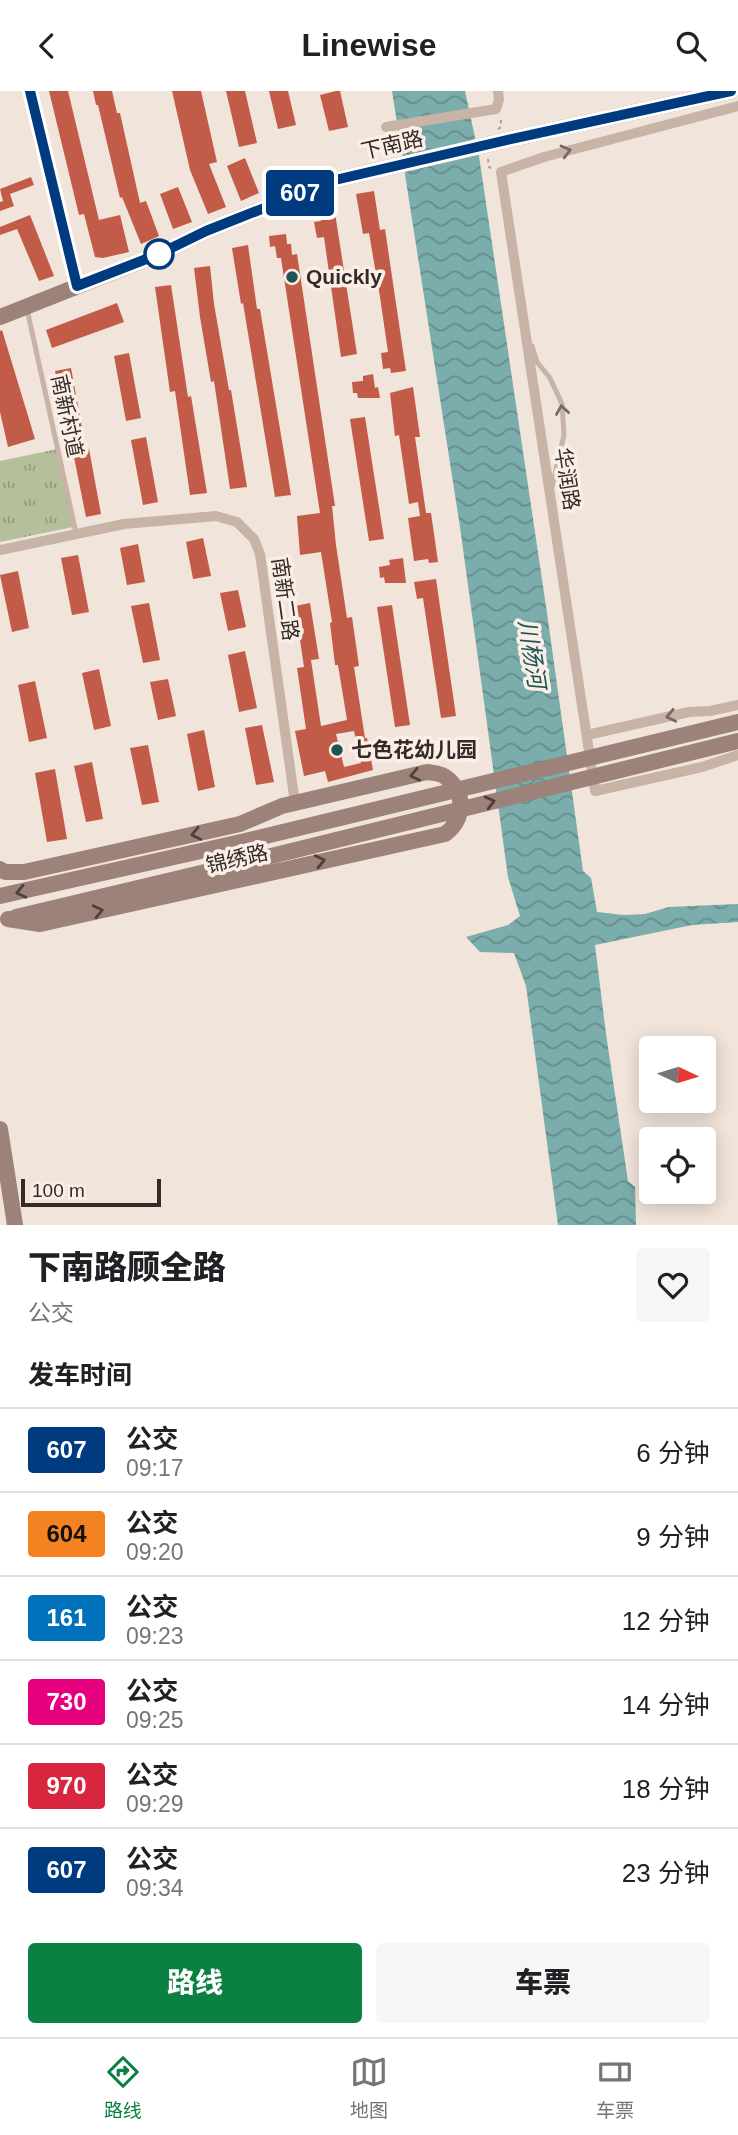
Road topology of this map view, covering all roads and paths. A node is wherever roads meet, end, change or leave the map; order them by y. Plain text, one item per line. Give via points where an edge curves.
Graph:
1 (30, 91) edge
2 (731, 91) edge
3 (499, 96) edge
4 (738, 106) edge
5 (386, 127) dead end
6 (77, 286) junction
7 (27, 306) junction
8 (0, 317) edge
9 (524, 325) junction
10 (551, 501) junction
11 (76, 533) junction
12 (0, 550) edge
13 (738, 705) edge
14 (738, 722) edge
15 (587, 735) junction
16 (738, 741) edge
17 (738, 755) edge
18 (295, 803) junction
19 (0, 869) edge
20 (0, 896) edge
21 (4, 919) edge
22 (0, 1129) edge
23 (15, 1225) edge

1 - 6 street
2 - 6 main road, 下南路 via 355,175
3 - 5 street via 496,109
9 -> 4 street, 华润路 via 501,172
6 - 7 main road, 下南路
7 - 8 main road, 下南路
7 - 11 lane, 南新村道
9 - 10 street, 华润路
10 -> 9 lane via 564,435 562,404 537,362
10 - 15 street, 华润路
11 - 12 street, 南新二路
11 - 18 street, 南新二路 via 216,516 237,522 254,539 260,554
13 -> 15 street
14 -> 20 main road, 锦绣路
15 - 17 street, 华润路 via 595,791
21 -> 16 main road, 锦绣路
18 -> 19 main road, 锦绣路 via 240,824 24,871
21 -> 18 main road, 锦绣路 via 40,924 445,834 460,819 461,806 453,783 442,774 427,772
22 - 23 main road

